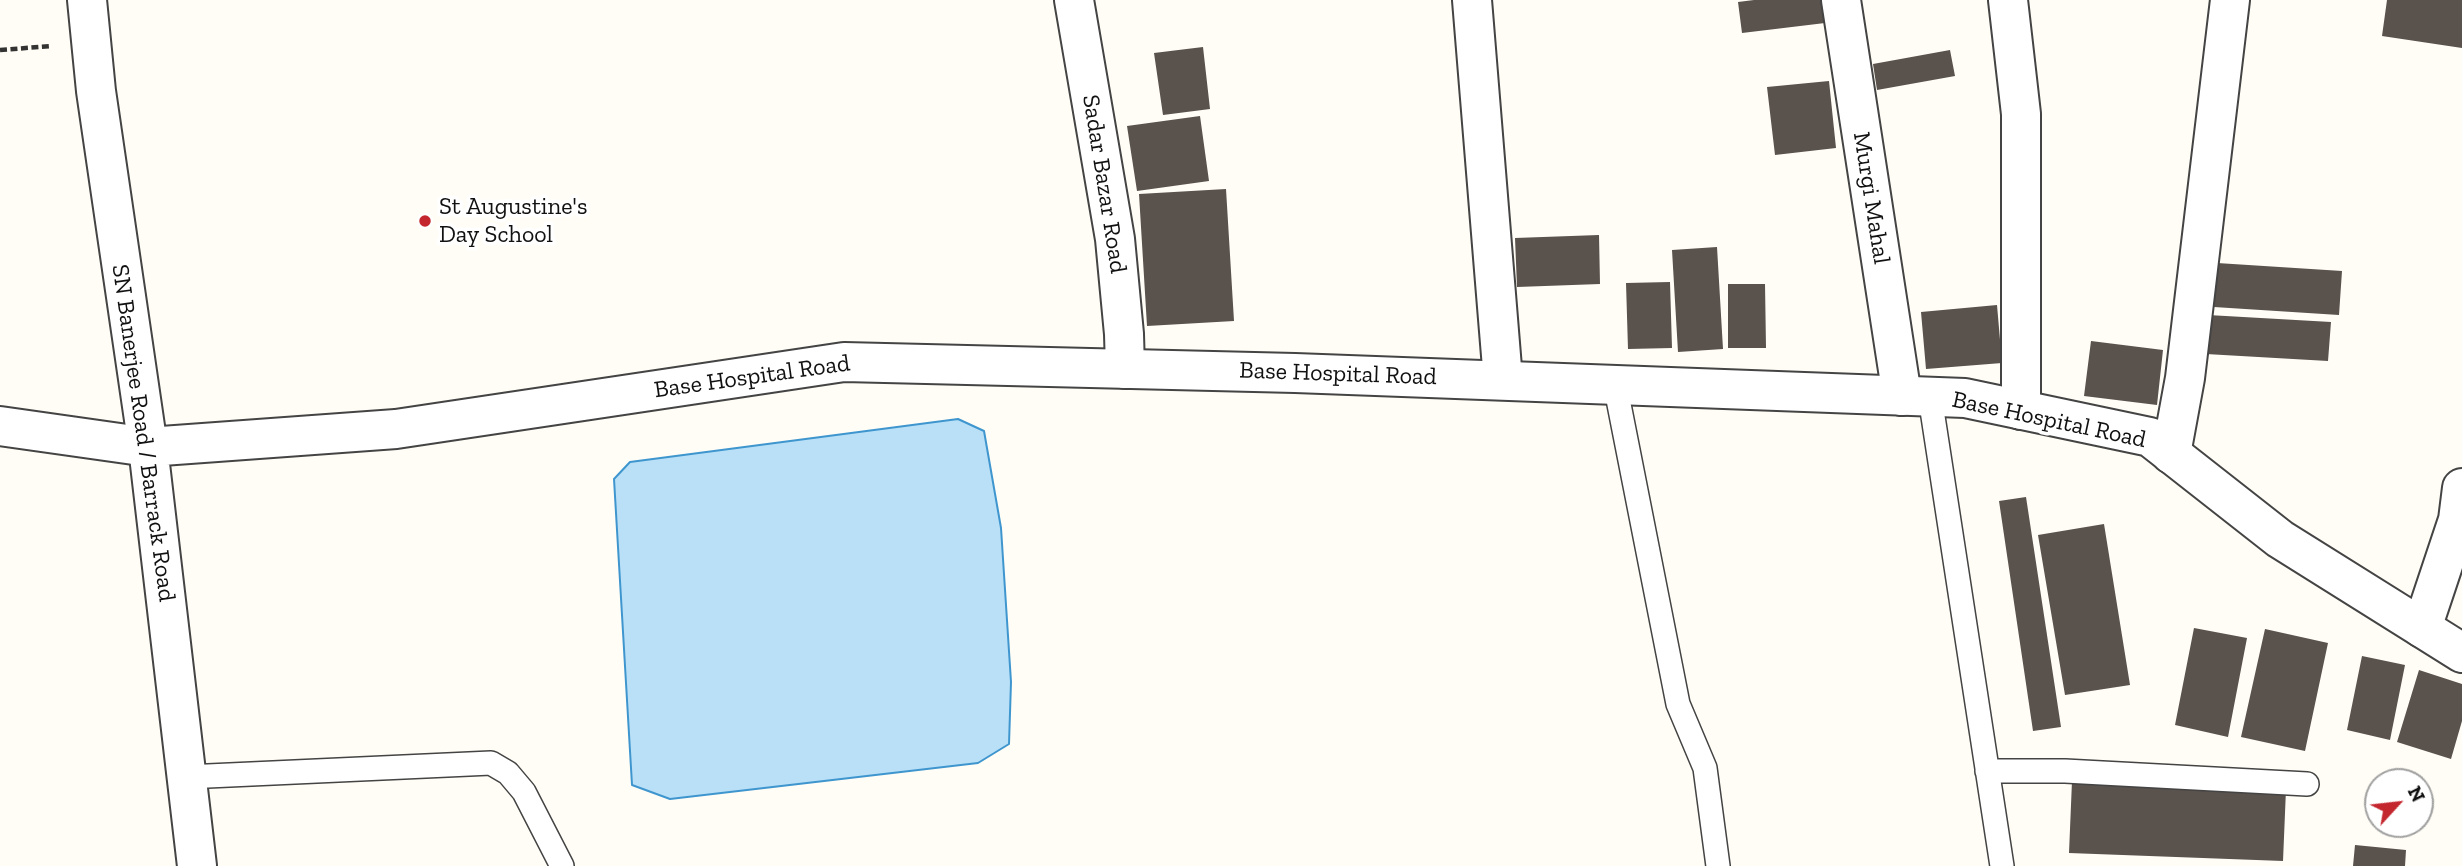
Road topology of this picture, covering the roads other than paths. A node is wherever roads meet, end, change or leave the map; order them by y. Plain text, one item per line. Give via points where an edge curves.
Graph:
1 (87, 0) edge
2 (1074, 0) edge
3 (1472, 0) edge
4 (1841, 0) edge
5 (2008, 0) edge
6 (2230, 0) edge
7 (1125, 369) junction
8 (1503, 380) junction
9 (1615, 384) junction
10 (1916, 396) junction
11 (2021, 410) junction
12 (0, 426) edge
13 (148, 447) junction
14 (2171, 454) junction
15 (2462, 488) edge
16 (2422, 628) junction
17 (2462, 653) edge
18 (1987, 771) junction
19 (186, 777) junction
20 (2307, 784) dead end
21 (197, 866) edge
22 (562, 866) edge
23 (1718, 866) edge
24 (2002, 866) edge

1 - 13 street, SN Banerjee Road / Barrack Road
2 - 7 street, Sadar Bazar Road via 1115,239
3 - 8 street
4 - 10 street, Murgi Mahal
5 - 11 street via 2021,114
6 - 14 street via 2185,378
7 - 8 street, Base Hospital Road
7 - 13 street, Base Hospital Road via 844,362 396,429
8 - 9 street, Base Hospital Road
9 - 10 street, Base Hospital Road
9 - 23 lane via 1678,704 1705,768
10 - 11 street, Base Hospital Road via 1965,398
10 - 18 lane
11 - 14 street, Base Hospital Road via 2150,437
12 - 13 street, Base Hospital Road
13 - 19 street, SN Banerjee Road / Barrack Road
14 - 16 street, Base Hospital Road via 2280,539
15 - 16 street via 2458,520
16 - 17 street, Base Hospital Road
18 - 20 lane
18 - 24 lane
19 - 21 street, SN Banerjee Road / Barrack Road
19 - 22 lane via 491,763 508,773 524,792

